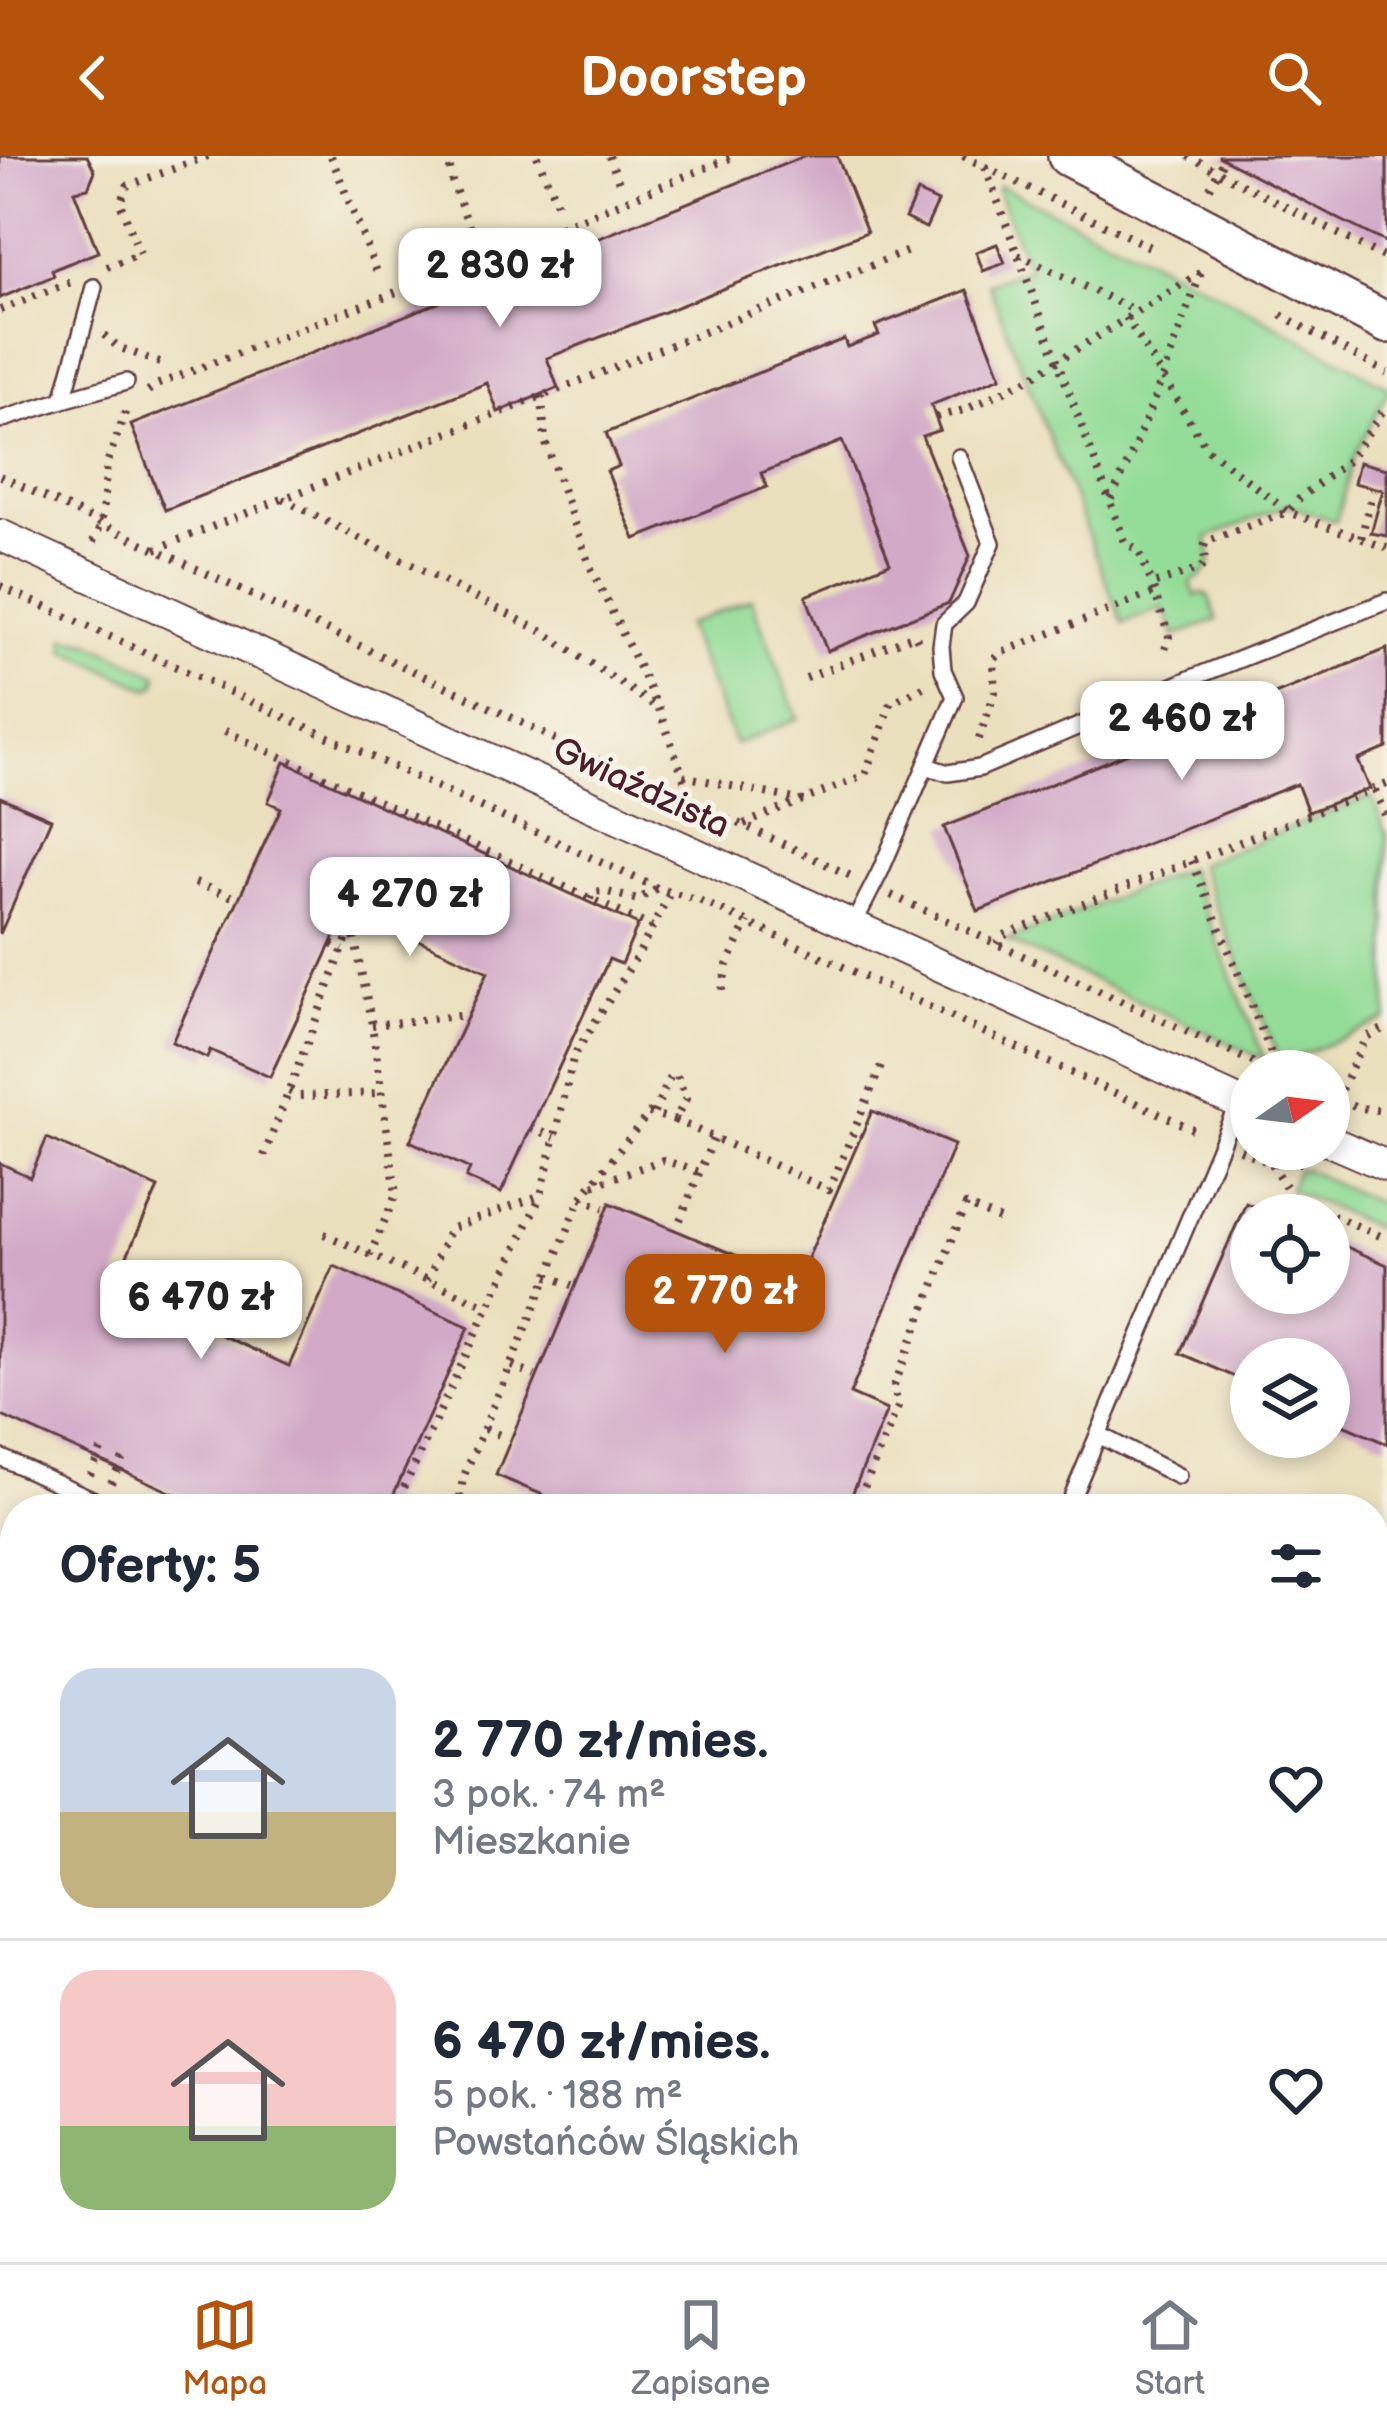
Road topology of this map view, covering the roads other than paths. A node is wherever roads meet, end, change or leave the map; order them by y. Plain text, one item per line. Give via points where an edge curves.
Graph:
1 (1068, 156) edge
2 (94, 287) dead end
3 (1387, 322) edge
4 (126, 382) dead end
5 (63, 400) junction
6 (0, 420) edge
7 (959, 457) dead end
8 (0, 535) edge
9 (1387, 601) edge
10 (926, 766) junction
11 (852, 927) junction
12 (1230, 1100) edge
13 (1230, 1129) edge
14 (1350, 1150) edge
15 (1387, 1166) edge
16 (1099, 1436) junction
17 (0, 1457) edge
18 (1178, 1476) dead end
19 (81, 1494) edge
20 (1074, 1494) edge

1 - 3 street
2 - 5 lane
4 - 5 lane
5 - 6 lane
7 - 10 lane via 992,543 966,603 944,624 943,670 955,697
8 - 11 street, Gwiaździsta
9 - 10 lane via 980,768 948,773
10 - 11 lane
11 - 12 street, Gwiaździsta
13 - 16 lane
14 - 15 street
16 - 18 lane
16 - 20 lane
17 - 19 lane

